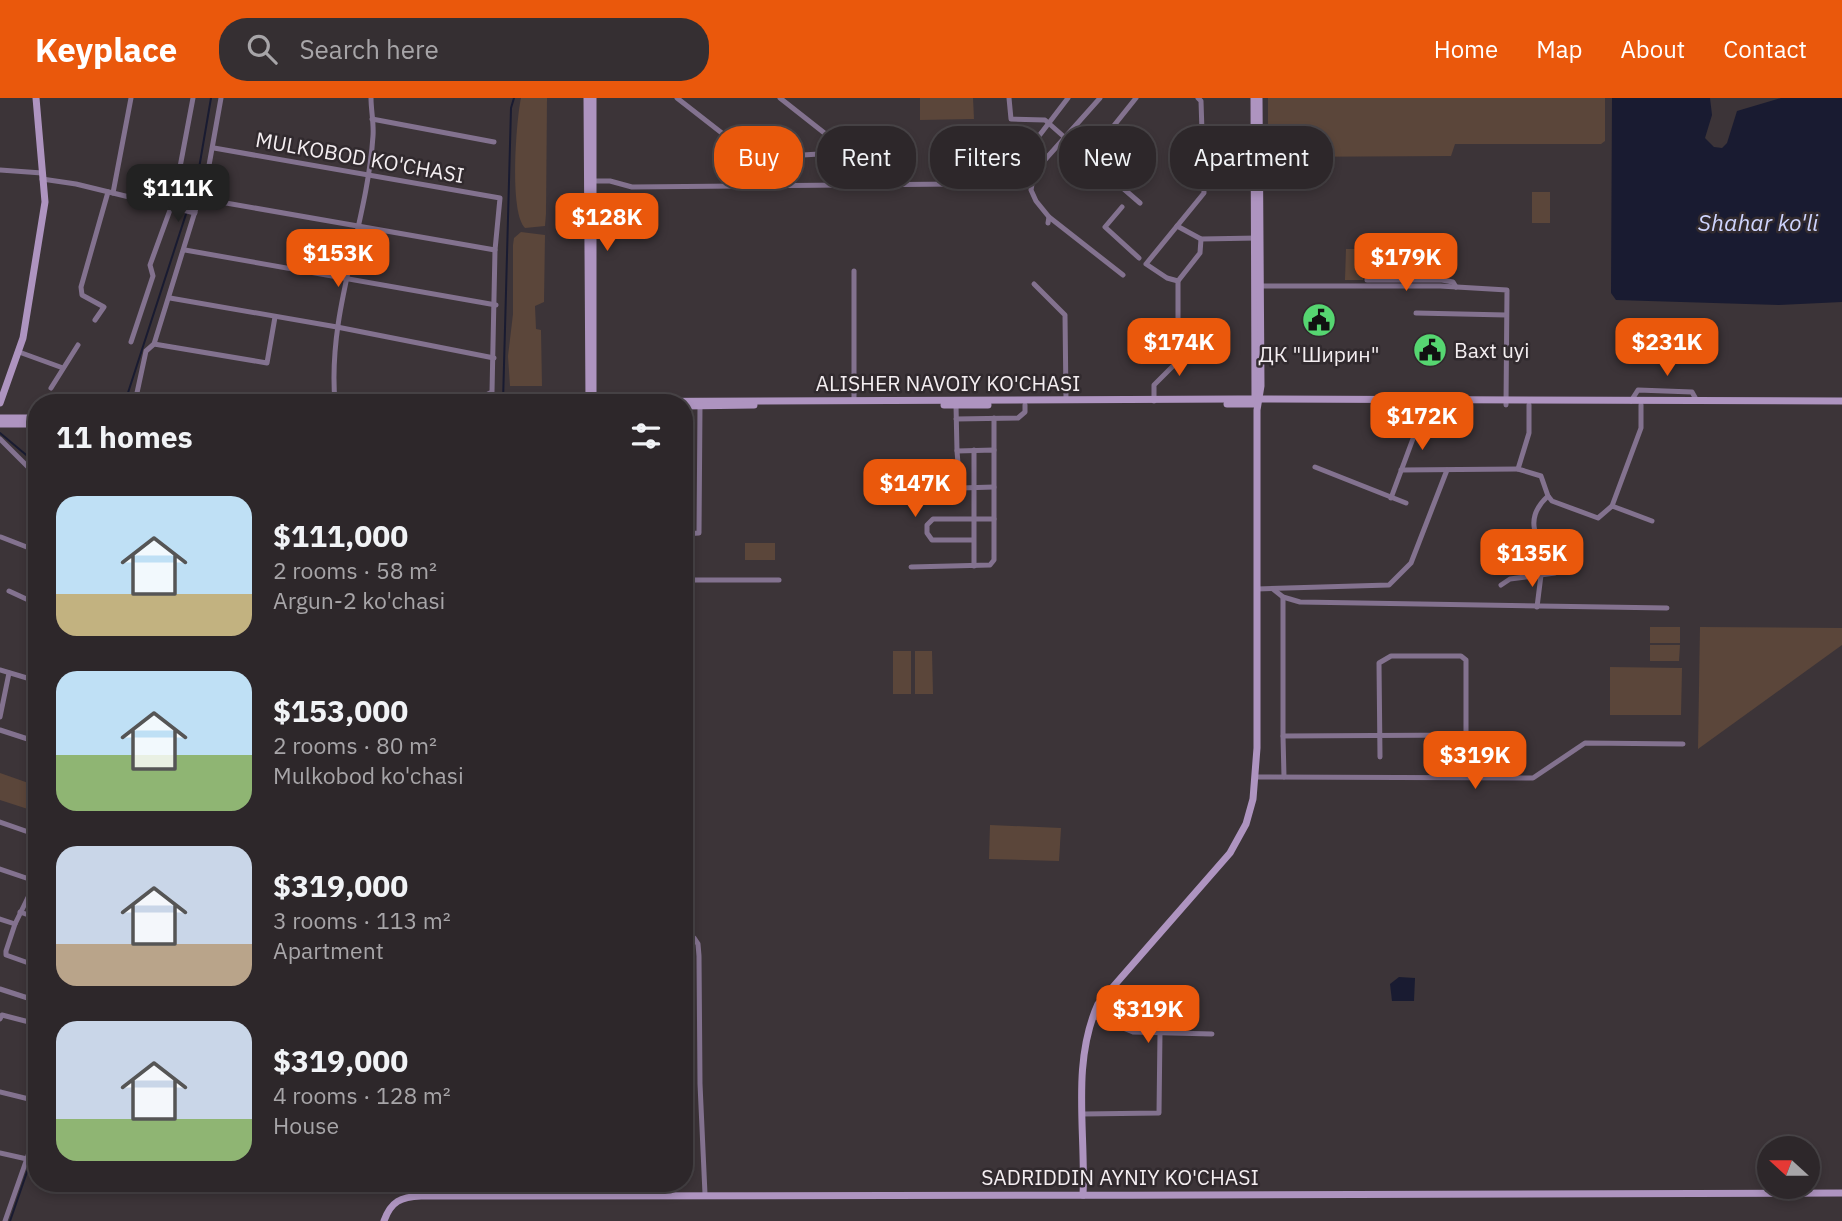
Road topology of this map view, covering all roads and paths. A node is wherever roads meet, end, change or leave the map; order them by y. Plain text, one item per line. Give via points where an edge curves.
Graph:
1 (36, 98) edge
2 (131, 98) edge
3 (193, 98) edge
4 (222, 98) edge
5 (371, 98) edge
6 (587, 98) edge
7 (593, 98) edge
8 (677, 98) edge
9 (780, 98) edge
10 (1009, 98) edge
11 (1068, 98) edge
12 (1100, 98) edge
13 (1136, 98) edge
14 (1198, 98) edge
15 (1254, 98) edge
16 (1259, 98) edge
17 (372, 119) junction
18 (1011, 119) junction
19 (1049, 125) junction
20 (1011, 126) edge
21 (1077, 126) edge
22 (1114, 126) edge
23 (714, 127) edge
24 (1045, 130) edge
25 (1059, 133) edge
26 (494, 142) dead end
27 (1059, 146) edge
28 (214, 148) junction
29 (803, 155) edge
30 (0, 170) edge
31 (368, 173) junction
32 (42, 176) junction
33 (590, 181) junction
34 (930, 184) edge
35 (803, 185) edge
36 (714, 186) edge
37 (1124, 189) edge
38 (111, 193) junction
39 (203, 199) junction
40 (1140, 203) dead end
41 (172, 206) junction
42 (1122, 207) dead end
43 (192, 211) junction
44 (358, 226) junction
45 (1177, 226) junction
46 (1258, 238) junction
47 (1201, 239) junction
48 (185, 250) junction
49 (495, 250) junction
50 (1139, 258) dead end
51 (854, 271) dead end
52 (1122, 275) dead end
53 (347, 277) junction
54 (1367, 279) dead end
55 (1178, 281) junction
56 (1034, 284) dead end
57 (1258, 286) junction
58 (1456, 287) junction
59 (170, 298) junction
60 (496, 305) junction
61 (1416, 313) dead end
62 (1506, 315) junction
63 (275, 317) junction
64 (95, 320) dead end
65 (337, 327) junction
66 (131, 342) dead end
67 (154, 344) junction
68 (78, 345) dead end
69 (19, 352) junction
70 (495, 358) junction
71 (63, 368) junction
72 (51, 388) dead end
73 (591, 388) junction
74 (137, 394) edge
75 (335, 394) edge
76 (477, 394) edge
77 (584, 394) edge
78 (591, 394) edge
79 (597, 394) edge
80 (853, 400) junction
81 (1066, 400) junction
82 (1154, 401) junction
83 (693, 402) edge
84 (918, 402) junction
85 (0, 403) edge
86 (795, 403) junction
87 (1412, 403) junction
88 (1506, 403) junction
89 (1636, 403) junction
90 (1722, 403) junction
91 (1842, 403) edge
92 (1257, 404) junction
93 (956, 405) junction
94 (1025, 405) junction
95 (1529, 405) junction
96 (693, 406) edge
97 (700, 406) junction
98 (0, 418) edge
99 (28, 418) edge
100 (994, 418) junction
101 (957, 419) junction
102 (0, 424) edge
103 (28, 424) edge
104 (0, 439) edge
105 (974, 450) junction
106 (994, 450) junction
107 (957, 451) junction
108 (28, 467) edge
109 (1315, 467) dead end
110 (1518, 469) junction
111 (1401, 470) junction
112 (1447, 470) junction
113 (994, 486) junction
114 (973, 488) junction
115 (1548, 496) junction
116 (1391, 498) junction
117 (1406, 503) dead end
118 (1612, 506) junction
119 (994, 519) junction
120 (973, 520) junction
121 (1652, 521) dead end
122 (693, 533) edge
123 (1, 537) edge
124 (973, 540) junction
125 (28, 548) edge
126 (974, 566) junction
127 (911, 567) dead end
128 (1541, 575) junction
129 (693, 580) edge
130 (779, 580) dead end
131 (1501, 585) dead end
132 (1258, 589) junction
133 (1273, 589) junction
134 (9, 591) dead end
135 (1283, 597) junction
136 (28, 600) edge
137 (1537, 607) junction
138 (1667, 608) dead end
139 (0, 670) edge
140 (9, 673) junction
141 (28, 678) edge
142 (0, 717) edge
143 (0, 730) edge
144 (1283, 736) junction
145 (1379, 736) junction
146 (28, 739) edge
147 (1683, 744) dead end
148 (1380, 757) dead end
149 (1256, 777) junction
150 (1284, 777) junction
151 (0, 821) edge
152 (28, 832) edge
153 (0, 869) edge
154 (28, 878) edge
155 (28, 896) edge
156 (20, 912) junction
157 (28, 915) edge
158 (0, 919) edge
159 (15, 924) junction
160 (693, 939) edge
161 (28, 963) edge
162 (0, 989) edge
163 (28, 998) edge
164 (1093, 1016) junction
165 (0, 1019) edge
166 (28, 1022) edge
167 (1160, 1032) junction
168 (1212, 1034) dead end
169 (0, 1092) edge
170 (28, 1099) edge
171 (1083, 1114) junction
172 (0, 1153) edge
173 (28, 1156) edge
174 (27, 1159) junction
175 (705, 1194) junction
176 (1842, 1194) edge
177 (1083, 1195) junction
178 (5, 1221) edge
179 (384, 1221) edge

1 - 32 main road
2 - 38 street
3 - 41 street
4 - 28 street
5 - 17 street
6 - 33 main road
7 - 33 main road
8 - 23 street
9 - 29 street via 832,139 819,154
10 - 18 street
11 - 19 street
12 - 21 street
13 - 22 street
14 - 45 street via 1202,101 1204,193
15 - 46 main road
16 - 46 main road
17 - 26 street, MULKOBOD KO'CHASI
17 - 31 street
18 - 19 street via 1045,120
18 - 20 street
19 - 24 street
19 - 25 street
27 - 52 street via 1034,172 1031,190 1036,201 1049,220
28 - 31 street, MULKOBOD KO'CHASI
28 - 39 street
30 - 32 street
31 - 44 street
31 - 49 street, MULKOBOD KO'CHASI via 500,198
32 - 38 street
32 - 69 main road via 45,202
33 - 36 street via 632,187
33 - 73 main road
34 - 35 street
37 - 40 street
38 - 41 street
38 - 64 street via 81,287 82,295 104,307
39 - 43 street
39 - 44 street
41 - 43 street
41 - 66 street via 150,264 153,276
42 - 50 street via 1104,228
43 - 48 street
44 - 49 street
44 - 53 street
45 - 47 street
45 - 55 street via 1146,264
46 - 47 street
46 - 57 main road
47 - 55 street via 1200,253
48 - 53 street
48 - 59 street
49 - 60 street
51 - 80 street
53 - 60 street
53 - 65 street
54 - 58 street via 1442,279
55 - 82 street via 1178,322 1189,333 1189,350 1154,385
56 - 81 street via 1065,315
57 - 58 street
57 - 92 main road
58 - 62 street via 1507,290
59 - 63 street
59 - 67 street
60 - 70 street
61 - 62 street
62 - 88 street
63 - 65 street
63 - 67 street via 267,363
65 - 70 street
65 - 75 street
67 - 74 street via 146,351
68 - 71 street
69 - 71 street
69 - 85 main road
70 - 76 street via 492,392
71 - 72 street
73 - 77 main road
73 - 78 main road
73 - 79 main road
80 - 84 main road, ALISHER NAVOIY KO'CHASI
80 - 86 main road, ALISHER NAVOIY KO'CHASI
81 - 82 main road, ALISHER NAVOIY KO'CHASI
81 - 84 main road, ALISHER NAVOIY KO'CHASI
82 - 92 main road, ALISHER NAVOIY KO'CHASI
83 - 86 main road, ALISHER NAVOIY KO'CHASI
84 - 86 main road, ALISHER NAVOIY KO'CHASI
84 - 93 main road, ALISHER NAVOIY KO'CHASI
86 - 97 main road, ALISHER NAVOIY KO'CHASI
87 - 88 main road, ALISHER NAVOIY KO'CHASI
87 - 92 main road, ALISHER NAVOIY KO'CHASI
87 - 111 street via 1414,436
88 - 89 main road, ALISHER NAVOIY KO'CHASI
88 - 95 main road, ALISHER NAVOIY KO'CHASI
89 - 90 main road, ALISHER NAVOIY KO'CHASI
89 - 90 main road, ALISHER NAVOIY KO'CHASI
89 - 95 main road, ALISHER NAVOIY KO'CHASI
89 - 118 street via 1641,428
90 - 91 main road, ALISHER NAVOIY KO'CHASI
92 - 94 main road, ALISHER NAVOIY KO'CHASI
92 - 132 main road
93 - 94 main road, ALISHER NAVOIY KO'CHASI
93 - 101 street
94 - 100 street via 1018,418
95 - 110 street via 1529,433
96 - 97 main road, ALISHER NAVOIY KO'CHASI
97 - 122 street via 699,533
98 - 99 main road
100 - 101 street
100 - 106 street
101 - 107 street
102 - 103 main road
104 - 108 street
105 - 106 street
105 - 107 street
105 - 114 street
106 - 113 street
107 - 114 street via 959,486
109 - 116 street
110 - 112 street
110 - 115 street via 1541,476
111 - 112 street
111 - 116 street
112 - 133 street via 1411,563 1389,585
113 - 114 street
113 - 119 street
114 - 120 street
115 - 118 street via 1598,518
115 - 128 street via 1536,506 1535,531 1546,550 1560,555 1555,573
116 - 117 street
118 - 121 street
119 - 120 street
119 - 126 street via 994,561
120 - 124 street
120 - 124 street via 933,519 927,529 932,540
123 - 125 street
124 - 126 street
126 - 127 street
128 - 131 street via 1510,579
128 - 137 street
129 - 130 street
132 - 133 street
132 - 149 main road
133 - 135 street
134 - 136 street
135 - 137 street via 1300,603
135 - 144 street
137 - 138 street
139 - 140 street
140 - 141 street
140 - 142 street
143 - 146 street
144 - 145 street
144 - 150 street
145 - 145 street via 1379,663 1384,658 1461,656 1466,660 1466,735
145 - 148 street
147 - 150 street via 1585,743 1533,778
149 - 150 street
149 - 164 main road via 1246,824 1230,853 1098,1004
151 - 152 street
153 - 154 street
155 - 156 street
156 - 157 street
156 - 159 street
158 - 159 street
159 - 161 street via 6,955
160 - 175 street via 699,956
162 - 163 street
164 - 167 street via 1133,1032
164 - 171 main road via 1083,1059
165 - 166 street via 2,1015
167 - 168 street
167 - 171 street via 1159,1114
169 - 170 street
171 - 177 main road
172 - 174 street
173 - 174 street
174 - 178 street
175 - 177 main road, SADRIDDIN AYNIY KO'CHASI
175 - 179 main road, SADRIDDIN AYNIY KO'CHASI via 421,1196 398,1199
176 - 177 main road, SADRIDDIN AYNIY KO'CHASI

